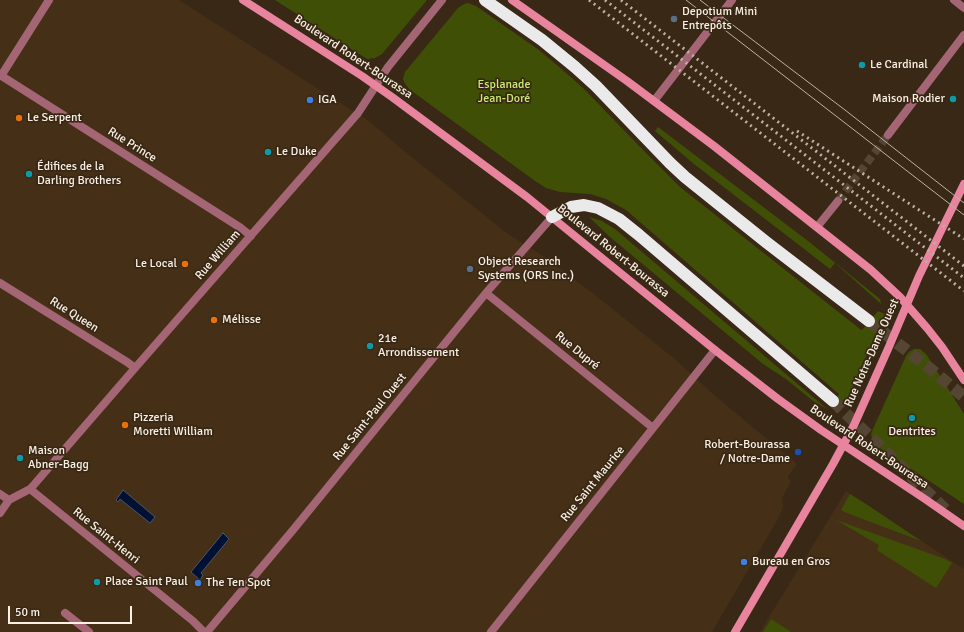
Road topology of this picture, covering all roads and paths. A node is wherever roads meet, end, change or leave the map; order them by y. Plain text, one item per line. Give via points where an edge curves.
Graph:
1 (49, 0) edge
2 (244, 0) edge
3 (442, 0) edge
4 (485, 0) edge
5 (512, 0) edge
6 (732, 0) edge
7 (954, 0) edge
8 (964, 8) edge
9 (964, 35) edge
10 (0, 76) edge
11 (376, 86) junction
12 (654, 101) junction
13 (888, 135) tunnel mouth
14 (964, 184) edge
15 (838, 201) tunnel mouth
16 (552, 217) junction
17 (818, 227) junction
18 (251, 236) junction
19 (0, 283) edge
20 (486, 293) junction
21 (907, 304) junction
22 (869, 321) tunnel mouth
23 (715, 350) junction
24 (134, 368) junction
25 (964, 380) edge
26 (833, 402) tunnel mouth
27 (653, 428) junction
28 (844, 445) junction
29 (30, 489) junction
30 (0, 494) edge
31 (9, 500) junction
32 (0, 513) edge
33 (964, 526) edge
34 (65, 613) dead end
35 (89, 632) edge
36 (204, 632) edge
37 (207, 632) edge
38 (490, 632) edge
39 (735, 632) edge

1 - 10 street
2 - 11 main road, Boulevard Robert-Bourassa
3 - 11 street, Rue William
4 - 22 highway via 575,67 690,181
5 - 12 main road
6 - 12 street
7 - 8 street
9 - 13 street
10 - 18 street, Rue Prince
11 - 16 main road, Boulevard Robert-Bourassa
11 - 18 street, Rue William via 358,113
12 - 17 main road
14 - 21 main road, Rue Notre-Dame Ouest
15 - 17 street
16 - 20 street, Rue Saint-Paul Ouest
16 - 23 main road, Boulevard Robert-Bourassa
16 - 26 highway via 571,207 584,205 598,208 620,219
17 - 21 main road via 872,270
18 - 24 street, Rue William
19 - 24 street, Rue Queen
20 - 27 street, Rue Dupré
20 - 37 street, Rue Saint-Paul Ouest via 306,515
21 - 25 main road via 942,346
21 - 28 main road, Rue Notre-Dame Ouest
23 - 27 street, Rue Saint Maurice
23 - 28 main road, Boulevard Robert-Bourassa via 778,399
24 - 29 street, Rue William
27 - 38 street, Rue Saint Maurice
28 - 33 main road, Boulevard Robert-Bourassa
28 - 39 main road, Rue Notre-Dame Ouest
29 - 31 street, Rue William
29 - 36 street, Rue Saint-Henri
30 - 31 street
31 - 32 street, Rue William
34 - 35 street

